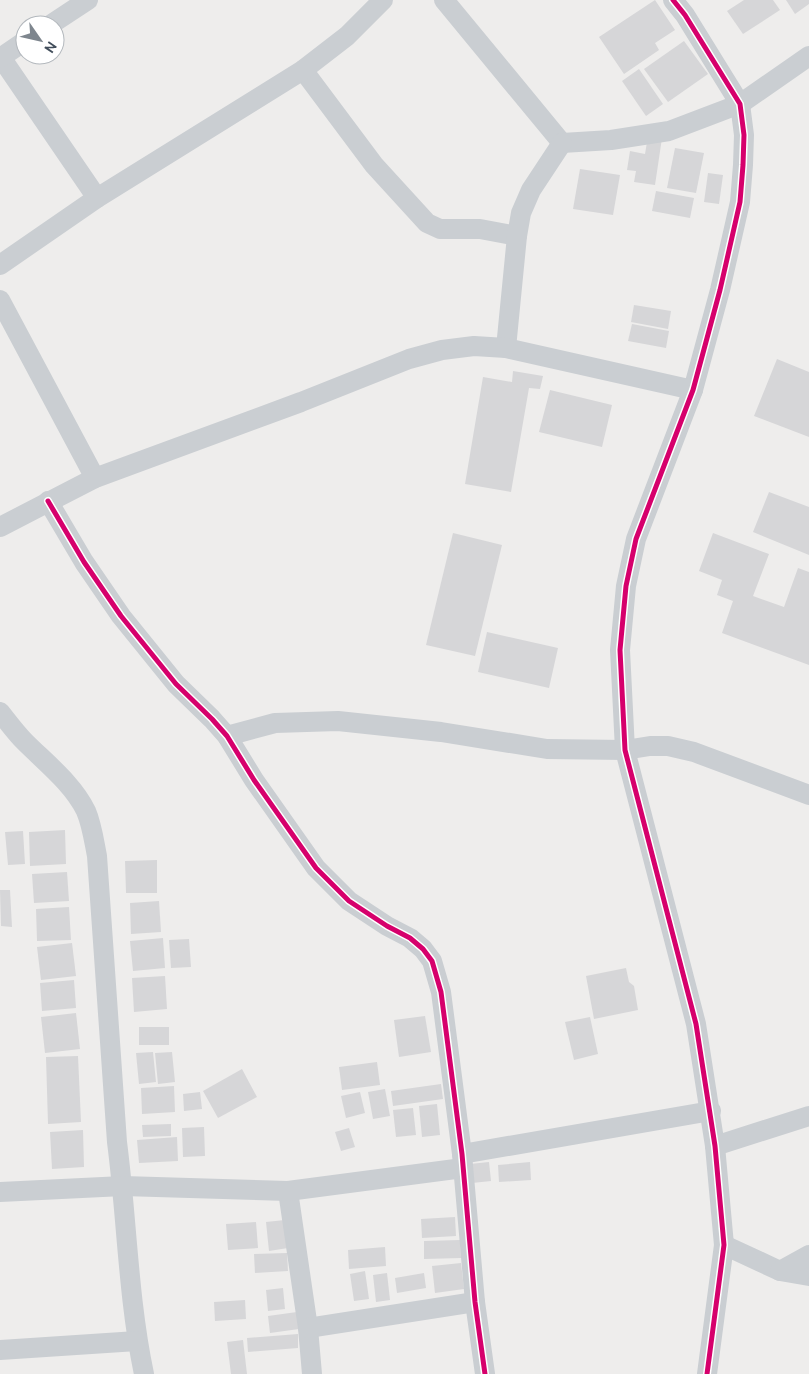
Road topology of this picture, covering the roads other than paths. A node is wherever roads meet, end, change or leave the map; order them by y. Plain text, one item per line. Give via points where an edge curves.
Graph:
1 (88, 0) edge
2 (383, 0) edge
3 (444, 0) edge
4 (673, 0) edge
5 (65, 15) edge
6 (15, 47) edge
7 (809, 56) edge
8 (0, 57) edge
9 (303, 70) junction
10 (740, 104) junction
11 (562, 144) junction
12 (97, 198) junction
13 (517, 236) junction
14 (0, 265) edge
15 (0, 300) edge
16 (506, 348) junction
17 (693, 390) junction
18 (95, 478) junction
19 (48, 501) junction
20 (0, 527) edge
21 (0, 712) edge
22 (227, 736) junction
23 (624, 750) junction
24 (809, 795) edge
25 (711, 1111) junction
26 (809, 1116) edge
27 (716, 1146) junction
28 (462, 1161) junction
29 (122, 1186) junction
30 (288, 1191) junction
31 (0, 1192) edge
32 (724, 1245) junction
33 (809, 1255) edge
34 (780, 1271) junction
35 (809, 1276) edge
36 (476, 1302) junction
37 (308, 1328) junction
38 (137, 1341) junction
39 (0, 1350) edge
40 (144, 1374) edge
41 (312, 1374) edge
42 (485, 1374) edge
43 (707, 1374) edge

1 - 5 street
2 - 9 street via 347,36
3 - 11 street
4 - 10 street
6 - 8 street
7 - 10 street
8 - 12 street
9 - 12 street
9 - 13 street via 374,166 427,223 440,229 480,229
10 - 11 street via 669,131
10 - 17 street via 744,166 740,202
11 - 13 street via 531,190 521,213
12 - 14 street
13 - 16 street
15 - 18 street
16 - 17 street
16 - 18 street via 474,346 409,359
17 - 23 street via 636,539 626,586 620,650
18 - 19 street
19 - 20 street
19 - 22 street via 121,616 176,684
21 - 29 street via 77,797 92,829 97,856
22 - 23 street via 275,723 338,721 441,732 547,749
22 - 28 street via 316,868 350,901 423,948 432,961 441,992
23 - 24 street via 668,746 694,752
23 - 25 street via 696,1024
25 - 27 street
25 - 28 street
26 - 27 street
27 - 32 street
28 - 30 street
28 - 36 street
29 - 30 street
29 - 31 street
29 - 38 street
30 - 37 street
32 - 34 street
32 - 43 street
33 - 34 street
34 - 35 street
36 - 37 street
36 - 42 street
37 - 41 street
38 - 39 street
38 - 40 street

